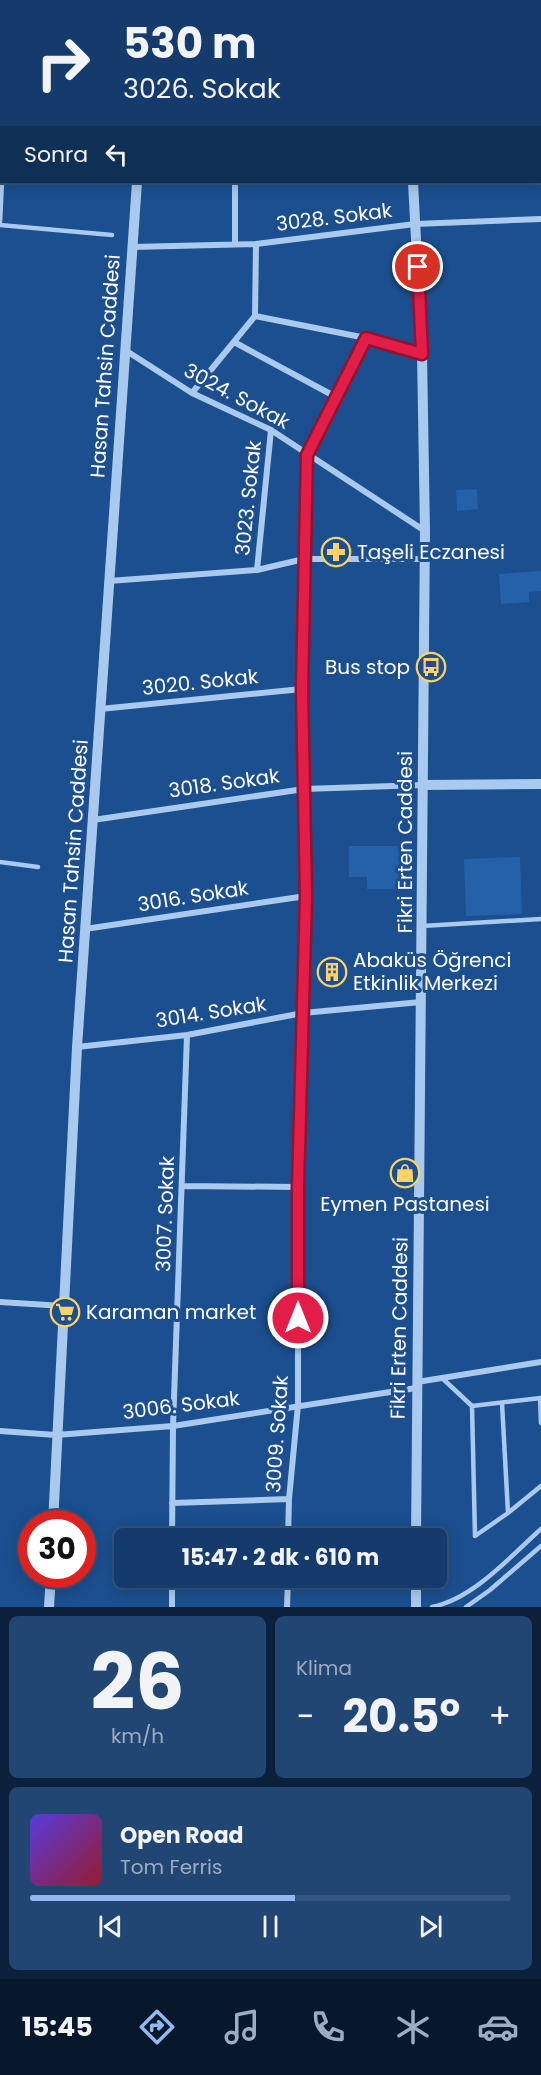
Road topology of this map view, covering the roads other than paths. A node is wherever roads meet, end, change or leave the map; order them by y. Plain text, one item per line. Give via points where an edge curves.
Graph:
1 (2, 183) edge
2 (137, 183) edge
3 (235, 183) edge
4 (413, 183) edge
5 (541, 219) edge
6 (0, 224) edge
7 (415, 224) junction
8 (112, 235) dead end
9 (235, 244) junction
10 (256, 244) junction
11 (131, 247) junction
12 (255, 316) junction
13 (366, 338) junction
14 (234, 342) junction
15 (125, 349) junction
16 (422, 354) junction
17 (192, 393) junction
18 (336, 397) junction
19 (271, 430) junction
20 (307, 455) junction
21 (424, 531) junction
22 (304, 559) junction
23 (424, 559) junction
24 (257, 570) junction
25 (109, 581) junction
26 (302, 689) junction
27 (100, 709) junction
28 (541, 784) edge
29 (423, 785) junction
30 (304, 789) junction
31 (93, 820) junction
32 (0, 862) edge
33 (38, 867) dead end
34 (306, 896) junction
35 (541, 919) edge
36 (422, 926) junction
37 (85, 930) junction
38 (422, 1002) junction
39 (303, 1013) junction
40 (187, 1035) junction
41 (77, 1047) junction
42 (183, 1186) junction
43 (298, 1187) junction
44 (0, 1302) edge
45 (63, 1306) junction
46 (541, 1362) edge
47 (442, 1378) junction
48 (416, 1385) junction
49 (540, 1398) edge
50 (502, 1403) junction
51 (298, 1405) junction
52 (472, 1406) junction
53 (541, 1423) edge
54 (173, 1426) junction
55 (0, 1431) edge
56 (56, 1436) junction
57 (541, 1486) edge
58 (289, 1499) junction
59 (172, 1503) junction
60 (53, 1510) edge
61 (508, 1513) junction
62 (172, 1528) edge
63 (288, 1528) edge
64 (416, 1528) edge
65 (541, 1529) edge
66 (541, 1546) edge
67 (488, 1577) junction
68 (50, 1588) edge
69 (172, 1588) edge
70 (288, 1588) edge
71 (416, 1588) edge
72 (490, 1590) junction
73 (49, 1607) edge
74 (172, 1607) edge
75 (287, 1607) edge
76 (416, 1607) edge
77 (432, 1607) edge
78 (466, 1607) edge

1 - 6 lane
2 - 11 street, Hasan Tahsin Caddesi
3 - 9 street
4 - 7 street, Fikri Erten Caddesi
5 - 7 street, 3028. Sokak
6 - 8 lane
7 - 10 street, 3028. Sokak
7 - 16 street, Fikri Erten Caddesi
9 - 10 street, 3028. Sokak
9 - 11 street, 3028. Sokak
10 - 12 street
11 - 15 street, Hasan Tahsin Caddesi
12 - 13 street
12 - 14 street
13 - 16 street
13 - 18 street, 3009. Sokak
14 - 17 street
14 - 18 street
15 - 17 street, 3024. Sokak
15 - 25 street, Hasan Tahsin Caddesi
16 - 21 street, Fikri Erten Caddesi
17 - 19 street, 3024. Sokak
18 - 20 street, 3009. Sokak
19 - 20 street, 3024. Sokak
19 - 24 street, 3023. Sokak
20 - 21 street, 3024. Sokak
20 - 22 street, 3009. Sokak
21 - 23 street, Fikri Erten Caddesi
22 - 23 street
22 - 24 street
22 - 26 street, 3009. Sokak
23 - 29 street, Fikri Erten Caddesi
24 - 25 street
25 - 27 street, Hasan Tahsin Caddesi
26 - 27 street, 3020. Sokak
26 - 30 street, 3009. Sokak
27 - 31 street, Hasan Tahsin Caddesi
28 - 29 street, 3018. Sokak
29 - 30 street, 3018. Sokak
29 - 36 street, Fikri Erten Caddesi
30 - 31 street, 3018. Sokak
30 - 34 street, 3009. Sokak
31 - 37 street, Hasan Tahsin Caddesi
32 - 33 lane
34 - 37 street, 3016. Sokak
34 - 39 street, 3009. Sokak
35 - 36 lane
36 - 38 street, Fikri Erten Caddesi
37 - 41 street, Hasan Tahsin Caddesi
38 - 39 street, 3014. Sokak
38 - 48 street, Fikri Erten Caddesi
39 - 40 street, 3014. Sokak
39 - 43 street, 3009. Sokak
40 - 41 street, 3014. Sokak
40 - 42 street, 3007. Sokak
41 - 45 street, Hasan Tahsin Caddesi
42 - 43 street
42 - 54 street, 3007. Sokak
43 - 51 street, 3009. Sokak
44 - 45 street
45 - 56 street, Hasan Tahsin Caddesi
46 - 47 street, 3006. Sokak
47 - 48 street, 3006. Sokak
47 - 52 lane
48 - 51 street, 3006. Sokak
48 - 64 street, Fikri Erten Caddesi
49 - 50 lane
49 - 53 lane
50 - 52 lane
50 - 61 lane
51 - 54 street, 3006. Sokak
51 - 58 street, 3009. Sokak
52 - 61 lane via 475,1536
54 - 56 street, 3006. Sokak
54 - 59 street, 3007. Sokak
55 - 56 street, 3006. Sokak
56 - 60 street, Hasan Tahsin Caddesi
57 - 61 lane
58 - 59 street
58 - 63 street, 3009. Sokak
59 - 62 street, 3007. Sokak
65 - 67 lane
66 - 72 lane
67 - 72 lane
67 - 77 lane via 452,1601
68 - 73 street
69 - 74 street
70 - 75 street
71 - 76 street
72 - 78 lane

